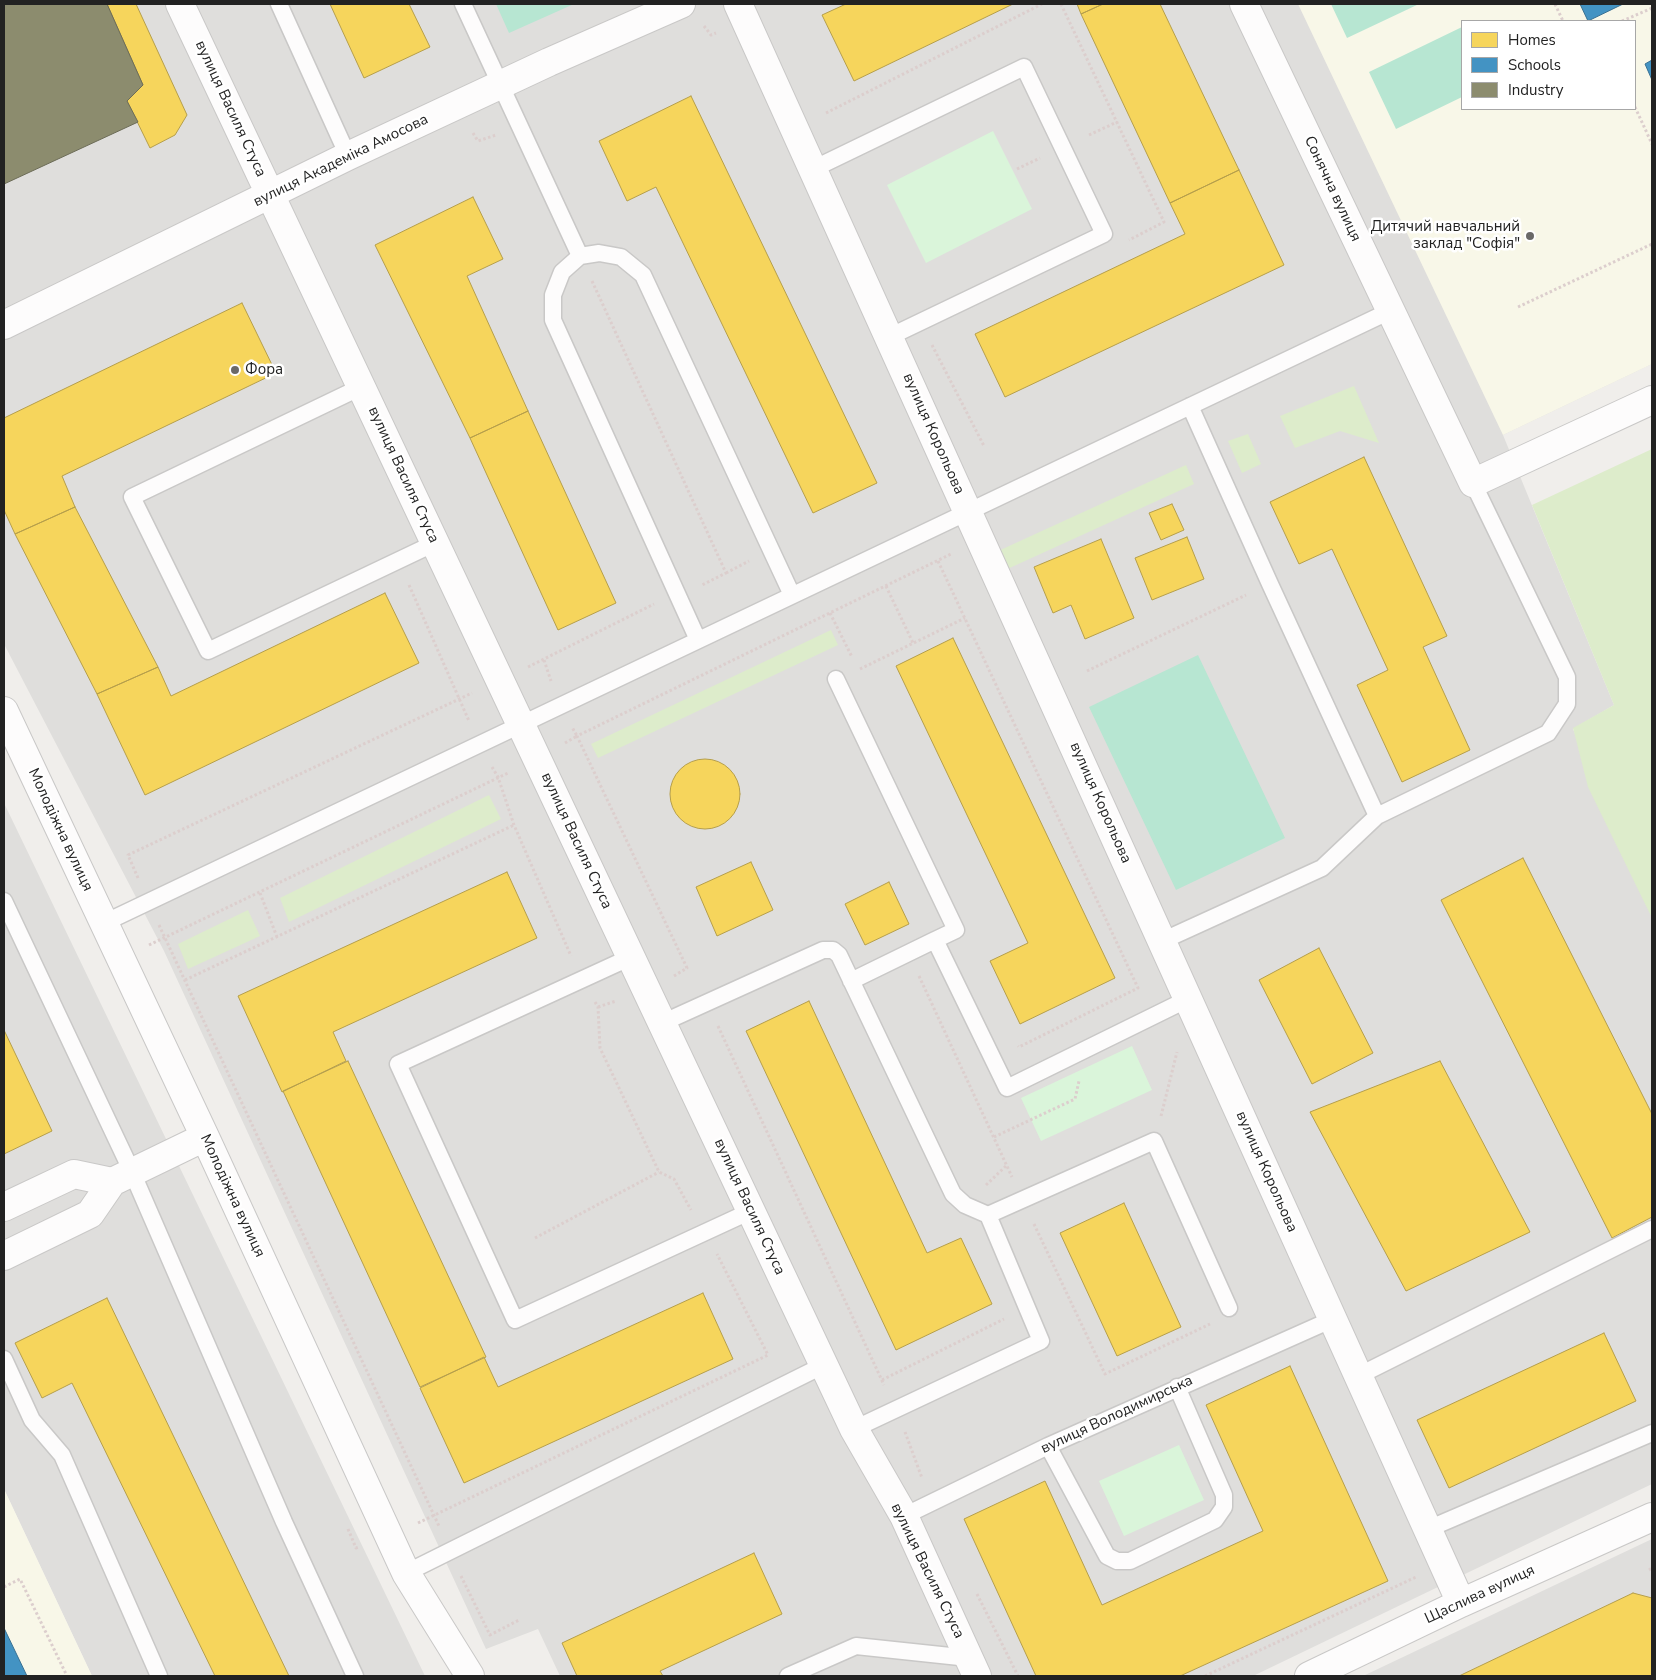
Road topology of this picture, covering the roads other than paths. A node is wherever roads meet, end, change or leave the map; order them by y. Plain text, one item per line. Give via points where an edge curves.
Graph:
1 (180, 4) edge
2 (279, 4) edge
3 (464, 4) edge
4 (681, 4) edge
5 (738, 4) edge
6 (1244, 4) edge
7 (500, 86) junction
8 (348, 156) junction
9 (813, 169) junction
10 (270, 194) junction
11 (580, 256) junction
12 (1390, 311) junction
13 (4, 325) edge
14 (889, 337) junction
15 (361, 387) junction
16 (1652, 400) edge
17 (1190, 406) junction
18 (1473, 483) junction
19 (968, 512) junction
20 (435, 543) junction
21 (792, 595) junction
22 (698, 640) junction
23 (836, 679) dead end
24 (4, 711) edge
25 (521, 724) junction
26 (1377, 816) junction
27 (4, 900) edge
28 (104, 923) junction
29 (935, 940) junction
30 (1162, 941) junction
31 (631, 957) junction
32 (851, 981) junction
33 (1188, 999) junction
34 (662, 1023) junction
35 (205, 1137) junction
36 (122, 1177) junction
37 (4, 1207) edge
38 (751, 1211) junction
39 (988, 1215) junction
40 (1652, 1229) edge
41 (4, 1256) edge
42 (1229, 1308) dead end
43 (1333, 1319) junction
44 (4, 1359) edge
45 (824, 1365) junction
46 (1358, 1376) junction
47 (1177, 1387) junction
48 (854, 1429) junction
49 (1652, 1433) edge
50 (1048, 1446) junction
51 (904, 1516) junction
52 (1652, 1517) edge
53 (1428, 1529) junction
54 (406, 1573) junction
55 (1461, 1603) junction
56 (973, 1667) edge
57 (159, 1676) edge
58 (356, 1676) edge
59 (470, 1676) edge
60 (788, 1676) edge
61 (1309, 1676) edge

1 - 10 street, вулиця Василя Стуса
2 - 8 lane
3 - 7 lane
4 - 7 street, вулиця Академіка Амосова
5 - 9 street, вулиця Корольова
6 - 12 street, Сонячна вулиця
7 - 8 street, вулиця Академіка Амосова
7 - 11 lane
8 - 10 street, вулиця Академіка Амосова
9 - 14 street, вулиця Корольова
9 - 14 lane via 1024,67 1104,234
10 - 13 street, вулиця Академіка Амосова
10 - 15 street, вулиця Василя Стуса
11 - 21 lane via 599,253 622,257 643,275
11 - 22 lane via 562,272 553,295 553,320
12 - 17 lane
12 - 18 street, Сонячна вулиця
14 - 19 street, вулиця Корольова
15 - 20 street, вулиця Василя Стуса
15 - 20 lane via 132,497 208,651
16 - 18 street
17 - 19 lane
17 - 26 lane
18 - 26 lane via 1567,677 1568,704 1548,733
19 - 21 lane
19 - 30 street, вулиця Корольова
20 - 25 street, вулиця Василя Стуса
21 - 22 lane
22 - 25 lane
23 - 29 lane via 956,930
24 - 28 street, Молодіжна вулиця
25 - 28 lane
25 - 31 street, вулиця Василя Стуса
26 - 30 lane via 1322,868
27 - 36 lane
28 - 35 street, Молодіжна вулиця
29 - 32 lane
29 - 33 lane via 1006,1088
30 - 33 street, вулиця Корольова
31 - 34 street, вулиця Василя Стуса
31 - 38 lane via 398,1064 515,1320
32 - 34 lane via 839,955 832,950 823,950
32 - 39 lane via 953,1194 965,1205
33 - 43 street, вулиця Корольова
34 - 38 street, вулиця Василя Стуса
35 - 36 street
35 - 54 street, Молодіжна вулиця
36 - 37 street via 74,1174
36 - 41 street via 90,1214
36 - 58 lane
38 - 45 street, вулиця Василя Стуса
39 - 42 lane via 1154,1141
39 - 48 lane via 1041,1341
40 - 46 lane
43 - 46 street, вулиця Корольова
43 - 47 lane, вулиця Володимирська
44 - 57 lane via 32,1420 62,1455
45 - 48 street, вулиця Василя Стуса
45 - 54 lane
46 - 53 street, вулиця Корольова
47 - 50 lane, вулиця Володимирська
47 - 50 lane via 1224,1495 1224,1507 1215,1520 1130,1562 1107,1556
48 - 51 street, вулиця Василя Стуса
49 - 53 lane
50 - 51 lane, вулиця Володимирська
51 - 56 street, вулиця Василя Стуса
52 - 55 street, Щаслива вулиця
53 - 55 street, вулиця Корольова
54 - 59 street, Молодіжна вулиця
55 - 61 street, Щаслива вулиця
56 - 60 lane via 856,1646

